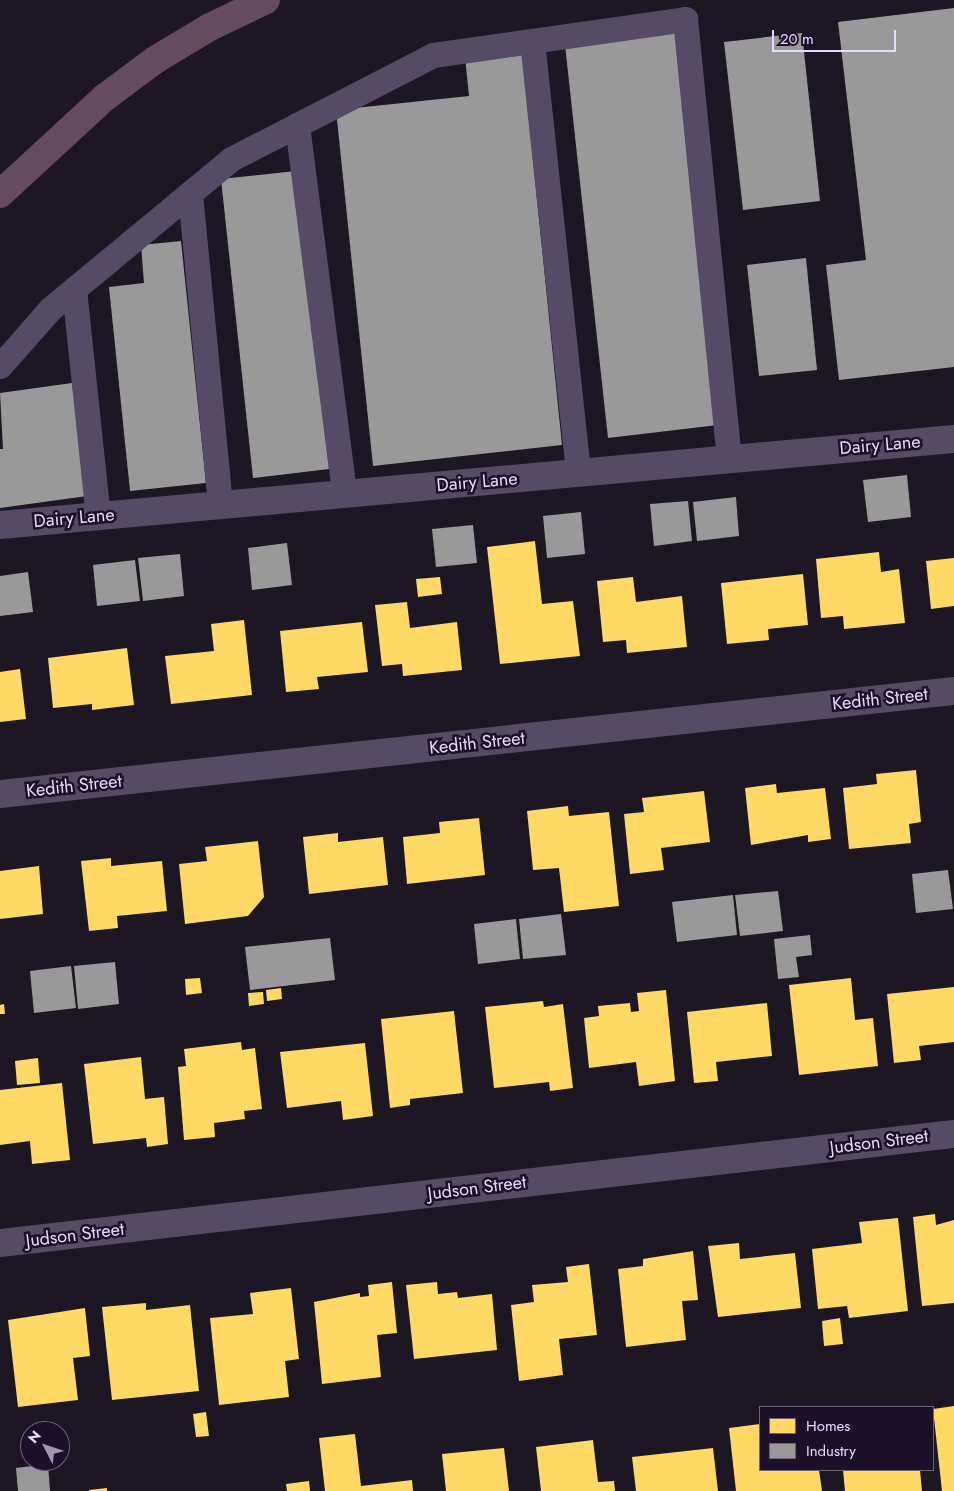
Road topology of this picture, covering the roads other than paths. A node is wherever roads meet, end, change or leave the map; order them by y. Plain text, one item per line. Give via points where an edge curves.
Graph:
1 (266, 0) edge
2 (532, 41) junction
3 (297, 125) junction
4 (190, 193) junction
5 (0, 194) edge
6 (74, 289) junction
7 (0, 366) edge
8 (954, 439) edge
9 (729, 459) junction
10 (578, 473) junction
11 (344, 494) junction
12 (220, 505) junction
13 (98, 516) junction
14 (0, 525) edge
15 (954, 691) edge
16 (0, 794) edge
17 (954, 1134) edge
18 (0, 1243) edge

1 - 5 highway via 210,27 155,60 104,98
2 - 3 lane via 433,55
2 - 9 lane via 686,19
2 - 10 lane
3 - 4 lane via 231,159
3 - 11 lane
4 - 6 lane
4 - 12 lane
6 - 7 lane via 50,309
6 - 13 lane
8 - 9 street, Dairy Lane
9 - 10 street, Dairy Lane
10 - 11 street, Dairy Lane
11 - 12 street, Dairy Lane
12 - 13 street, Dairy Lane
13 - 14 street, Dairy Lane
15 - 16 street, Kedith Street
17 - 18 street, Judson Street

